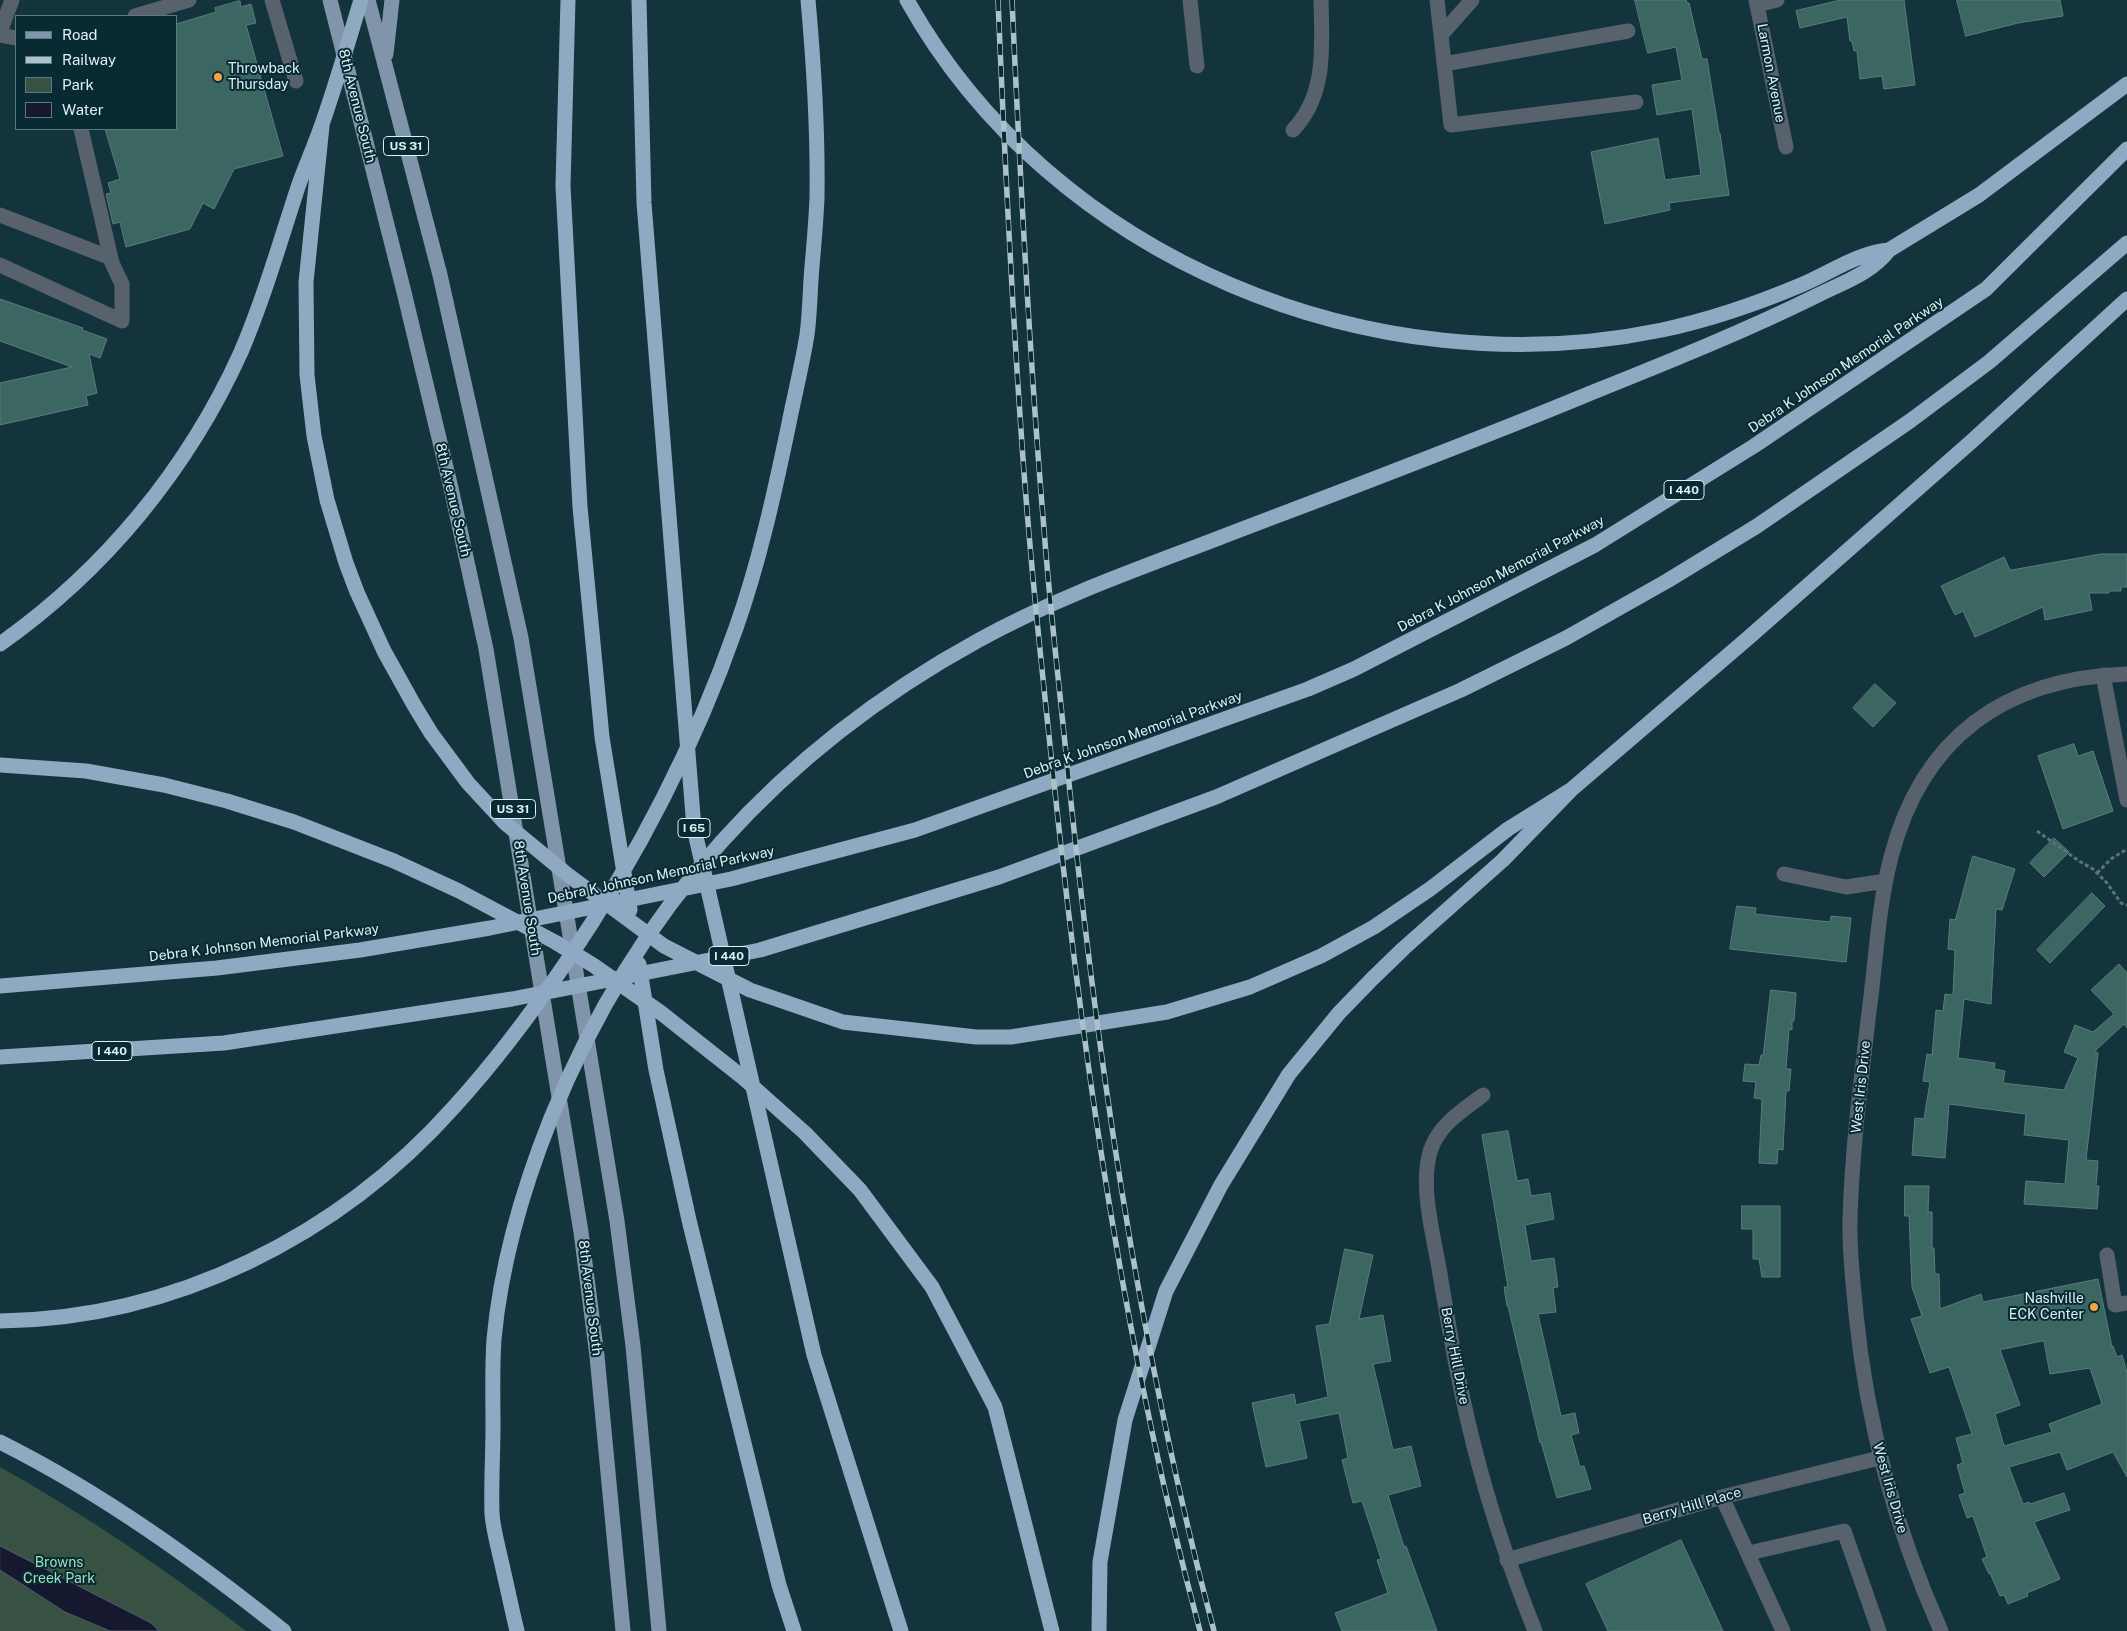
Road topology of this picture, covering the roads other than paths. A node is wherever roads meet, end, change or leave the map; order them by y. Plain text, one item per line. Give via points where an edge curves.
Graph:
1 (12, 0) edge
2 (189, 0) edge
3 (272, 0) edge
4 (330, 0) edge
5 (360, 0) edge
6 (368, 0) edge
7 (392, 0) edge
8 (568, 0) edge
9 (638, 0) edge
10 (808, 0) edge
11 (907, 0) edge
12 (1190, 0) edge
13 (1321, 0) edge
14 (1437, 0) edge
15 (1472, 0) edge
16 (1777, 0) edge
17 (1757, 2) edge
18 (138, 15) edge
19 (1628, 31) dead end
20 (0, 34) edge
21 (1441, 35) junction
22 (15, 38) edge
23 (385, 62) junction
24 (1444, 64) junction
25 (1197, 66) dead end
26 (296, 80) dead end
27 (2127, 84) edge
28 (1636, 102) dead end
29 (322, 126) junction
30 (81, 130) edge
31 (1293, 130) dead end
32 (1786, 146) dead end
33 (2127, 149) edge
34 (0, 214) edge
35 (2127, 243) edge
36 (1889, 250) junction
37 (111, 258) junction
38 (0, 265) edge
39 (2127, 299) edge
40 (0, 644) edge
41 (2127, 674) edge
42 (2103, 675) junction
43 (0, 765) edge
44 (1572, 790) junction
45 (2127, 800) edge
46 (1784, 874) dead end
47 (1886, 881) junction
48 (0, 986) edge
49 (0, 1057) edge
50 (1483, 1095) dead end
51 (2107, 1255) dead end
52 (2127, 1303) edge
53 (0, 1321) edge
54 (0, 1442) edge
55 (1879, 1458) junction
56 (1722, 1497) junction
57 (1749, 1553) junction
58 (1507, 1560) junction
59 (284, 1631) edge
60 (517, 1631) edge
61 (623, 1631) edge
62 (659, 1631) edge
63 (794, 1631) edge
64 (901, 1631) edge
65 (1052, 1631) edge
66 (1099, 1631) edge
67 (1535, 1631) edge
68 (1784, 1631) edge
69 (1879, 1631) edge
70 (1941, 1631) edge

1 - 20 street
2 - 18 street
3 - 26 street
4 - 61 main road, 8th Avenue South / US 31 via 403,288 486,649 581,1232 597,1356
5 - 29 highway
6 - 23 main road, US 31
7 - 23 main road
8 - 63 highway via 563,186 580,507 602,737 656,1070 684,1201 779,1585
9 - 64 highway, I 65 via 644,203 694,828 814,1355
10 - 53 highway via 814,73 817,198 807,333 769,516 714,689 675,776 609,897 556,976 453,1109 364,1191 321,1222 276,1250 181,1291 89,1313
11 - 36 highway via 966,86 1027,153 1072,191 1114,221 1199,270 1247,292 1342,324 1424,339 1484,345 1589,342 1676,327 1759,302 1862,255
12 - 25 street
13 - 31 street via 1317,88 1306,114
14 - 21 street
15 - 21 street
16 - 17 street
17 - 32 street, Larmon Avenue
19 - 24 street
20 - 22 street
21 - 24 street
23 - 62 main road, US 31 via 440,275 526,666 617,1221 633,1346
24 - 28 street via 1451,125
27 - 36 highway via 1979,195
29 - 40 highway via 253,322 227,379 191,444 156,497 93,567 43,612
29 - 44 highway via 308,255 305,313 308,385 320,468 341,547 371,623 414,705 468,783 505,823 568,875 664,946 750,990 843,1022 976,1037 1011,1037 1167,1012 1250,987 1374,927 1470,860 1508,829
30 - 37 street
33 - 48 highway, Debra K Johnson Memorial Parkway / I 440 via 1986,289 1754,446 1586,550 1354,669 1308,689 915,830 731,879 490,928 360,950 217,968
34 - 37 street
35 - 49 highway, I 440 via 1989,362 1917,416 1757,526 1667,581 1566,638 1461,690 1216,797 999,877 760,950 512,999 224,1044
36 - 60 highway via 1870,268 1732,335 1530,418 1089,588 1011,623 911,680 824,742 774,786 728,833 686,884 643,941 598,1015 566,1080 520,1208 502,1287 494,1343 492,1518
37 - 38 street via 122,284 122,321
39 - 44 highway via 1972,441
41 - 42 street, West Iris Drive
42 - 45 street
42 - 47 street, West Iris Drive via 2066,681 2022,694 1990,711 1962,733 1932,766 1915,792 1897,837
43 - 65 highway via 113,775 164,784 328,834 394,861 459,890 593,965 660,1012 741,1076 805,1132 860,1190 932,1287 995,1407
44 - 66 highway via 1503,860 1397,954 1340,1014 1289,1074 1220,1186 1166,1291 1124,1420 1100,1562
46 - 47 street via 1846,887
47 - 55 street, West Iris Drive via 1854,1144 1850,1219 1860,1351
50 - 58 street, Berry Hill Drive via 1454,1117 1439,1134 1430,1152 1426,1179 1438,1264 1468,1421
51 - 52 street via 2115,1305
54 - 59 highway via 40,1462 124,1513
55 - 56 street, Berry Hill Place
55 - 70 street, West Iris Drive via 1923,1590
56 - 57 street
56 - 58 street, Berry Hill Place
57 - 68 street
57 - 69 street via 1844,1531
58 - 67 street, Berry Hill Drive

